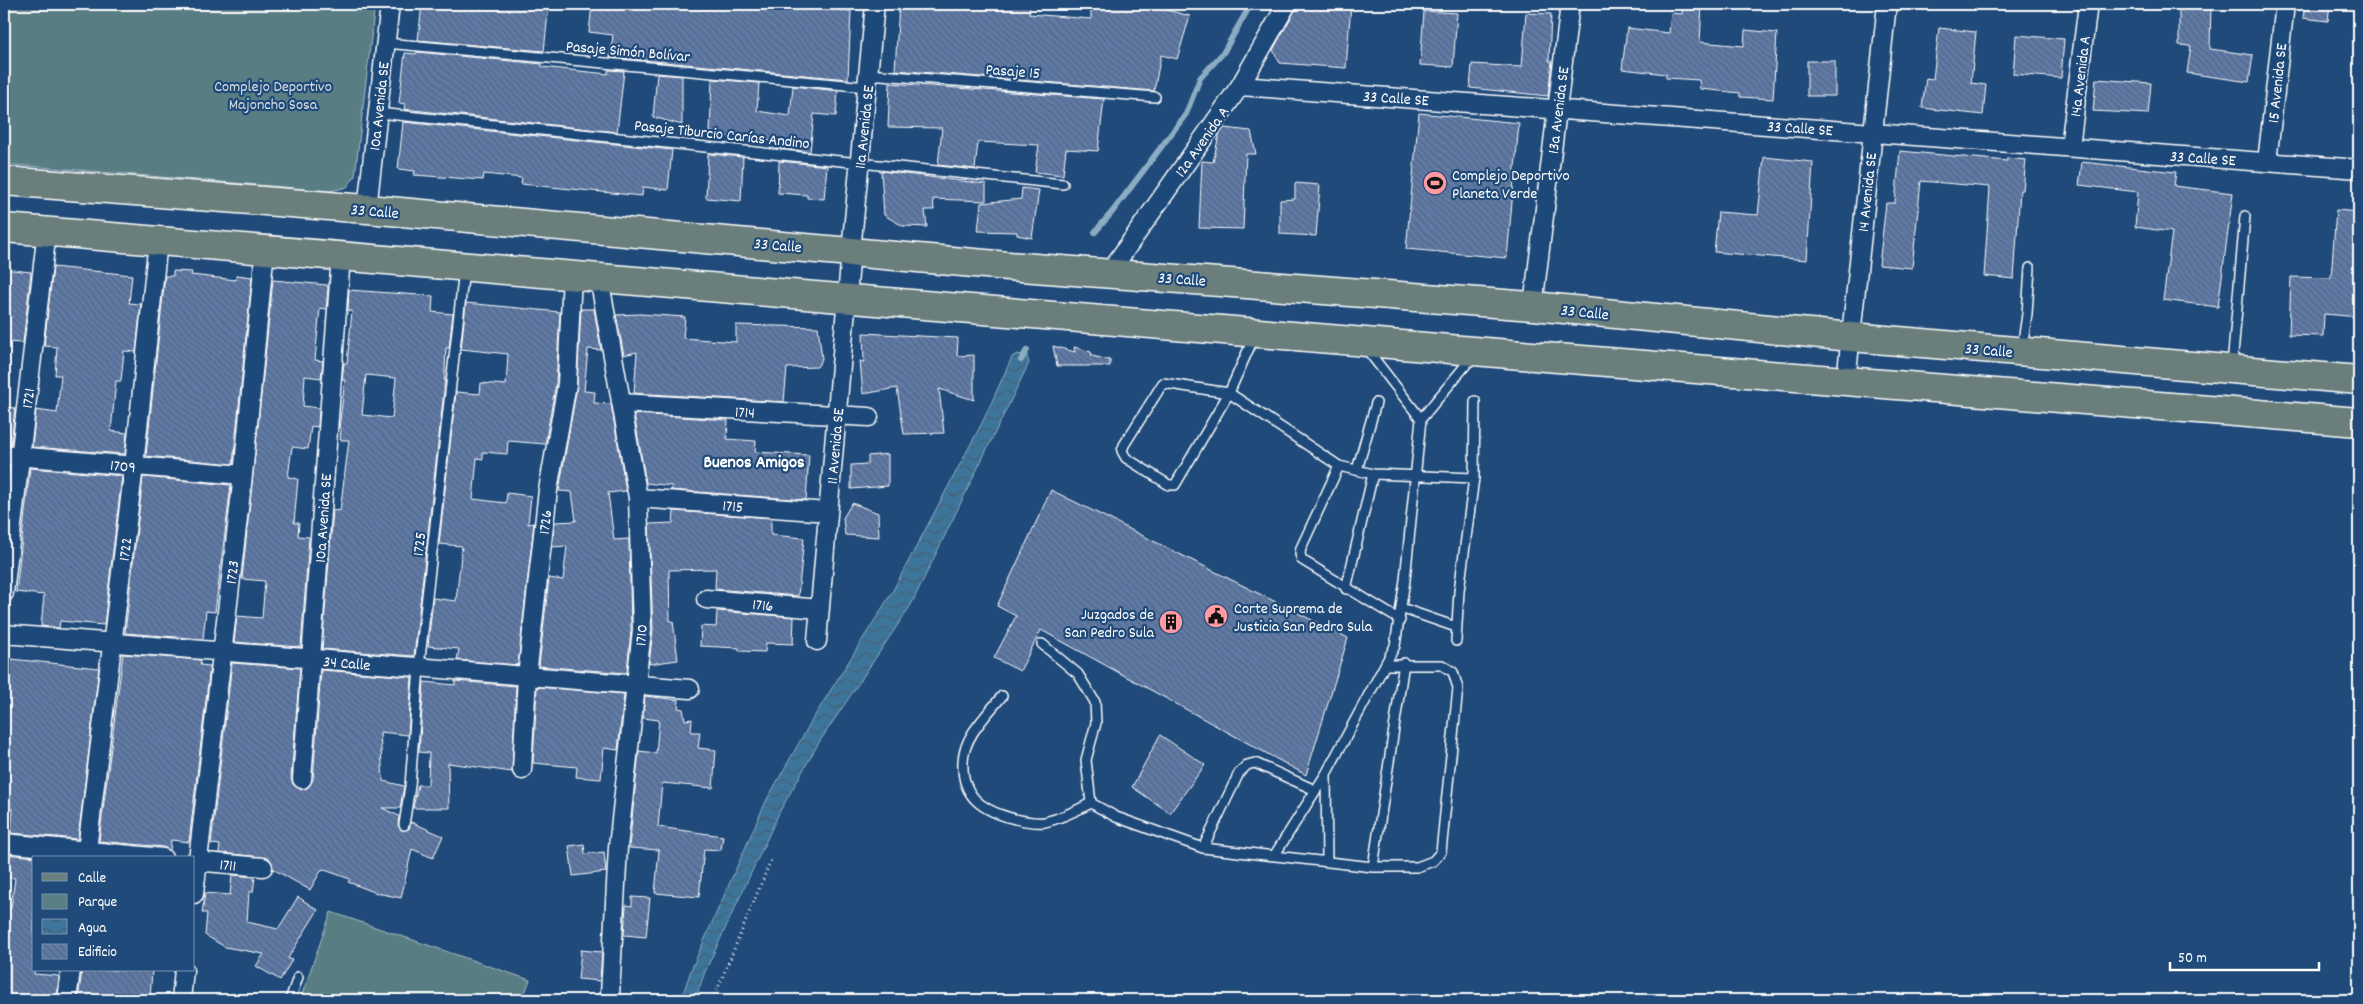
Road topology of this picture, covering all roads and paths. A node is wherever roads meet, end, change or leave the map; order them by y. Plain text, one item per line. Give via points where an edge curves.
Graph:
1 (390, 4) edge
2 (875, 4) edge
3 (1287, 4) edge
4 (1570, 4) edge
5 (1887, 4) edge
6 (2088, 4) edge
7 (2285, 4) edge
8 (386, 43) junction
9 (868, 80) junction
10 (1240, 86) junction
11 (1155, 97) dead end
12 (1558, 109) junction
13 (378, 113) junction
14 (1872, 133) junction
15 (2070, 147) junction
16 (860, 162) junction
17 (2267, 162) junction
18 (2359, 169) edge
19 (4, 181) edge
20 (1062, 184) dead end
21 (367, 209) junction
22 (2245, 216) dead end
23 (4, 228) edge
24 (47, 231) junction
25 (158, 241) junction
26 (265, 250) junction
27 (851, 251) junction
28 (342, 256) junction
29 (464, 266) junction
30 (2030, 268) dead end
31 (1109, 273) junction
32 (572, 275) junction
33 (599, 278) junction
34 (847, 298) junction
35 (1533, 306) junction
36 (1256, 332) junction
37 (1851, 337) junction
38 (1360, 341) junction
39 (1477, 351) junction
40 (2021, 351) junction
41 (2232, 369) junction
42 (1846, 380) junction
43 (2359, 380) edge
44 (1229, 393) junction
45 (1475, 401) dead end
46 (620, 403) junction
47 (1376, 403) dead end
48 (837, 416) junction
49 (869, 417) dead end
50 (1421, 419) junction
51 (2359, 422) edge
52 (12, 456) edge
53 (134, 466) junction
54 (1340, 466) junction
55 (1357, 470) junction
56 (1373, 474) junction
57 (243, 475) junction
58 (1416, 477) junction
59 (1474, 478) junction
60 (638, 498) junction
61 (828, 512) junction
62 (1346, 589) junction
63 (4, 594) edge
64 (706, 599) dead end
65 (1401, 608) junction
66 (820, 609) junction
67 (1400, 620) junction
68 (1456, 627) junction
69 (4, 634) edge
70 (817, 641) dead end
71 (1456, 641) dead end
72 (113, 642) junction
73 (1042, 644) dead end
74 (222, 651) junction
75 (311, 659) junction
76 (1404, 663) junction
77 (1386, 665) junction
78 (419, 667) junction
79 (527, 676) junction
80 (635, 685) junction
81 (690, 689) dead end
82 (1002, 696) dead end
83 (522, 770) dead end
84 (1326, 774) junction
85 (302, 779) dead end
86 (1314, 790) junction
87 (1091, 803) junction
88 (404, 825) dead end
89 (4, 843) edge
90 (1203, 848) junction
91 (87, 854) edge
92 (125, 856) edge
93 (1274, 856) junction
94 (771, 860) dead end
95 (196, 861) edge
96 (1326, 862) junction
97 (263, 867) dead end
98 (1373, 867) junction
99 (195, 878) edge
100 (71, 972) edge
101 (184, 972) edge
102 (298, 977) dead end
103 (610, 995) dead end
104 (67, 1000) edge
105 (181, 1000) edge
106 (290, 1000) edge
107 (713, 1000) edge

1 - 8 street, 10a Avenida SE
2 - 9 street, 11a Avenida SE
3 - 10 street, 12a Avenida A
4 - 12 street, 13a Avenida SE
5 - 14 street, 14 Avenida SE
6 - 15 street, 14a Avenida A
7 - 17 street, 15 Avenida SE
8 - 9 lane, Pasaje Simón Bolívar
8 - 13 street, 10a Avenida SE
9 - 11 lane, Pasaje 15
9 - 16 street, 11a Avenida SE
10 - 12 street, 33 Calle SE
10 - 31 street, 12a Avenida A
12 - 14 street, 33 Calle SE
12 - 35 street, 13a Avenida SE
13 - 16 lane, Pasaje Tiburcio Carías Andino
13 - 21 street, 10a Avenida SE
14 - 15 street, 33 Calle SE
14 - 37 street, 14 Avenida SE
15 - 17 street, 33 Calle SE
16 - 20 lane, Pasaje Tiburcio Carías Andino
16 - 27 street, 11a Avenida SE
17 - 18 street, 33 Calle SE
19 - 21 main road, 33 Calle
21 - 27 main road, 33 Calle
22 - 41 lane
23 - 24 main road
24 - 25 main road
24 - 52 street, 1721
25 - 26 main road
25 - 53 street, 1722
26 - 28 main road
26 - 57 street, 1723
27 - 31 main road, 33 Calle
27 - 34 street, 11 Avenida SE
28 - 29 main road
28 - 75 street, 10a Avenida SE
29 - 32 main road
29 - 78 lane, 1725
30 - 40 lane
31 - 35 main road, 33 Calle
32 - 33 main road
32 - 79 street, 1726 via 567,384 548,490
33 - 34 main road
33 - 46 street, 1710
34 - 36 main road
34 - 48 street, 11 Avenida SE
35 - 37 main road, 33 Calle
36 - 38 main road
36 - 44 lane
37 - 40 main road, 33 Calle
37 - 42 street, 14 Avenida SE
38 - 39 main road
38 - 50 lane
39 - 42 main road
39 - 50 lane
40 - 41 main road, 33 Calle
41 - 43 main road, 33 Calle
42 - 51 main road
44 - 44 lane via 1175,485 1169,485 1126,458 1122,451 1124,445 1163,383
44 - 54 lane
45 - 59 lane
46 - 48 street, 1714
46 - 60 street, 1710
47 - 55 lane
48 - 49 street, 1714
48 - 61 street, 11 Avenida SE
50 - 58 lane
52 - 53 street, 1709
52 - 63 street, 1721
53 - 57 street, 1709
53 - 72 street, 1722
54 - 55 lane
54 - 62 lane via 1300,554 1302,560
55 - 56 lane
56 - 58 lane
56 - 62 lane
57 - 74 street, 1723
58 - 59 lane
58 - 65 lane
59 - 68 lane
60 - 61 street, 1715
60 - 80 street, 1710 via 642,630
61 - 66 street, 11 Avenida SE
62 - 67 lane
64 - 66 street, 1716
65 - 67 lane
65 - 68 lane
66 - 70 street, 11 Avenida SE
67 - 77 lane via 1395,646
68 - 71 lane
69 - 72 street, 34 Calle
72 - 74 street, 34 Calle
72 - 91 street, 1722
73 - 87 lane via 1078,674 1095,702 1096,723 1086,760
74 - 75 street, 34 Calle
74 - 95 street, 1723
75 - 78 street, 34 Calle
75 - 85 street, 10a Avenida SE
76 - 77 lane
76 - 98 lane
76 - 98 lane via 1442,665 1453,672 1458,688 1441,852 1433,861 1417,867
77 - 84 lane
78 - 79 street, 34 Calle
78 - 88 lane, 1725
79 - 80 street, 34 Calle
79 - 83 street, 1726
80 - 81 street, 34 Calle
80 - 103 street, 1710 via 618,846
82 - 87 lane via 970,736 963,760 965,785 975,802 994,814 1043,822 1066,816
84 - 86 lane
84 - 96 lane
86 - 90 lane via 1255,763 1247,765 1239,773
86 - 93 lane
87 - 90 lane via 1116,817
89 - 91 street
90 - 93 lane
91 - 92 street
93 - 96 lane
94 - 107 path
95 - 97 street, 1711
95 - 99 street, 1723
96 - 98 lane
100 - 104 street
101 - 105 street
102 - 106 lane

